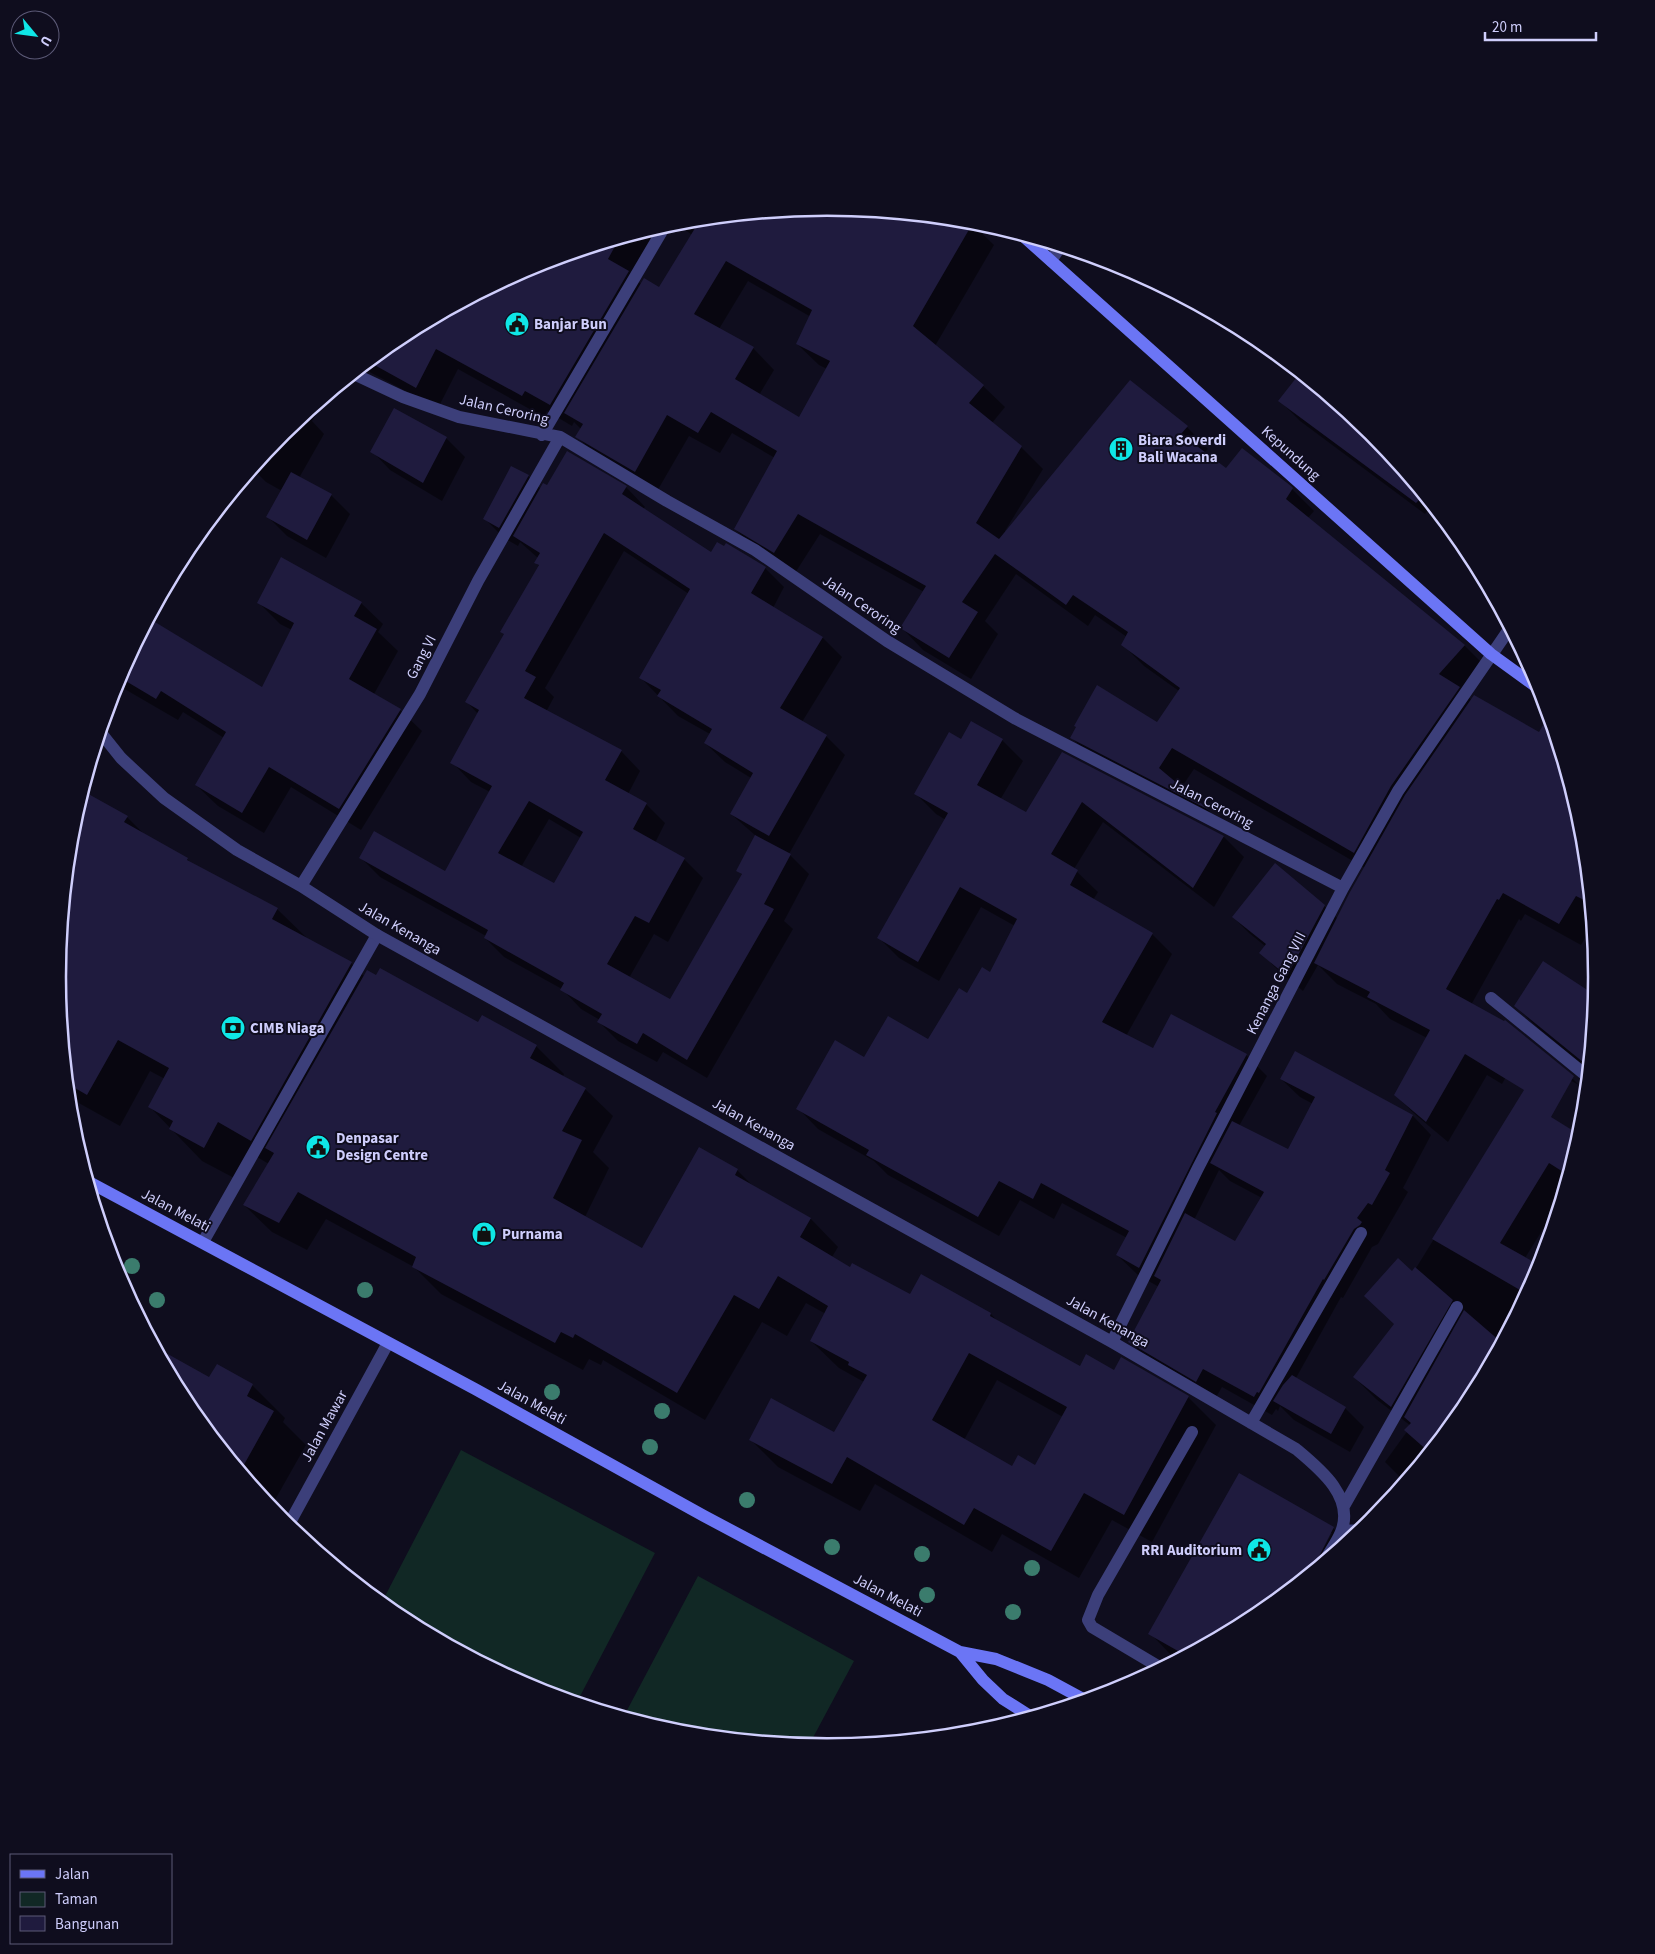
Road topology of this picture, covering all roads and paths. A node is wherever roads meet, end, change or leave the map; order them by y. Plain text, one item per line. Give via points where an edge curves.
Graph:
1 (660, 235) edge
2 (1033, 244) edge
3 (1057, 252) edge
4 (1052, 261) junction
5 (360, 377) edge
6 (542, 435) junction
7 (560, 438) junction
8 (1506, 633) edge
9 (1491, 654) junction
10 (1529, 682) edge
11 (105, 738) edge
12 (301, 886) junction
13 (1342, 888) junction
14 (377, 935) junction
15 (1490, 998) dead end
16 (1582, 1072) edge
17 (96, 1186) edge
18 (1361, 1233) dead end
19 (202, 1242) junction
20 (1457, 1307) dead end
21 (1112, 1342) junction
22 (388, 1343) junction
23 (1251, 1423) junction
24 (1192, 1432) dead end
25 (1344, 1506) junction
26 (292, 1518) edge
27 (1342, 1531) junction
28 (1349, 1531) edge
29 (1334, 1544) edge
30 (960, 1652) junction
31 (1153, 1665) edge
32 (1077, 1696) edge
33 (1024, 1712) edge

1 - 6 street
2 - 4 street, Kepundung
3 - 4 street
4 - 9 street, Kepundung
5 - 6 street, Jalan Ceroring via 403,397 458,416
6 - 7 street, Jalan Ceroring
7 - 12 street, Gang VI via 478,582 420,694
7 - 13 street, Jalan Ceroring via 755,550 887,641 1016,719
8 - 9 street, Kenanga Gang VIII
9 - 10 street, Kepundung
9 - 13 street, Kenanga Gang VIII via 1398,791
11 - 12 street, Jalan Kenanga via 121,758 164,798 237,850
12 - 14 street, Jalan Kenanga
13 - 21 street, Kenanga Gang VIII
14 - 19 street
14 - 21 street, Jalan Kenanga
15 - 16 street
17 - 19 street, Jalan Melati
18 - 23 street
19 - 22 street, Jalan Melati
20 - 25 street
21 - 23 street, Jalan Kenanga
22 - 26 street, Jalan Mawar
22 - 30 street, Jalan Melati
23 - 25 street, Jalan Kenanga via 1296,1449 1319,1468 1337,1490
24 - 31 street via 1098,1595 1088,1620 1092,1627
25 - 27 street
27 - 28 street
27 - 29 street
30 - 32 street, Jalan Melati via 996,1659
30 - 33 street, Jalan Melati via 983,1680

